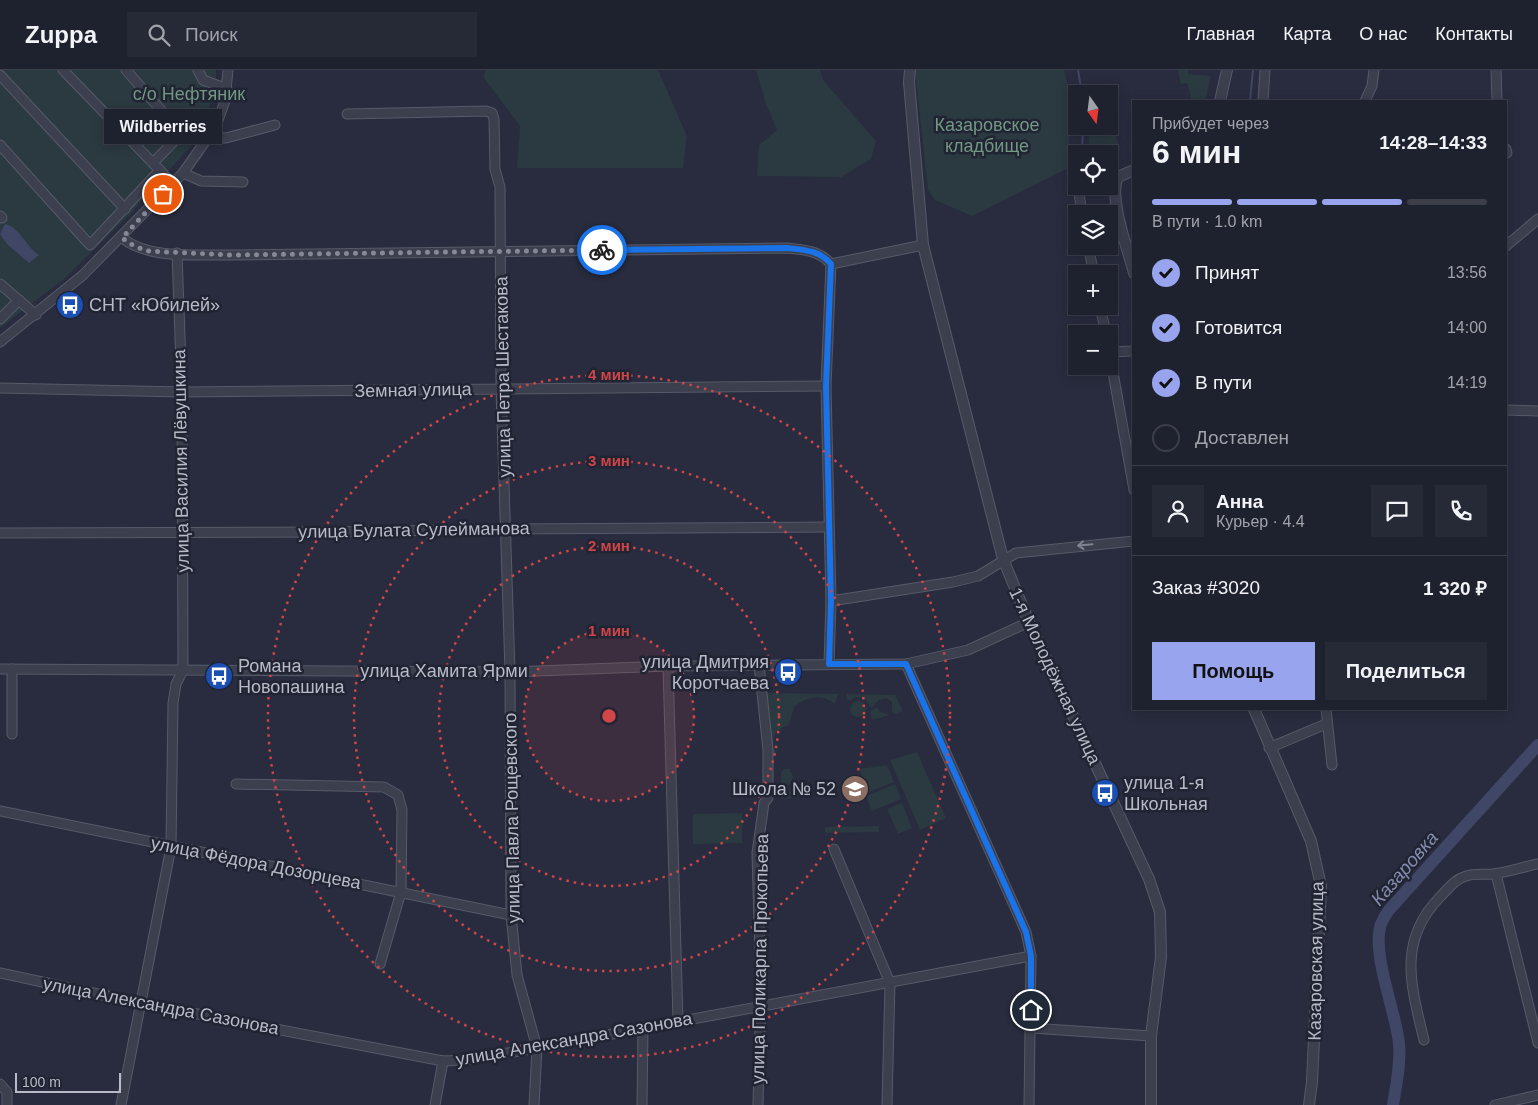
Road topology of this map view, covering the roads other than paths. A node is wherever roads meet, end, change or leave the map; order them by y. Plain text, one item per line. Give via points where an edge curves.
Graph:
1 (63, 70) edge
2 (126, 70) edge
3 (198, 70) edge
4 (228, 70) edge
5 (910, 70) edge
6 (1227, 70) edge
7 (1265, 70) edge
8 (1374, 70) edge
9 (1496, 70) edge
10 (0, 75) edge
11 (227, 89) junction
12 (1220, 100) edge
13 (1263, 100) edge
14 (1366, 100) edge
15 (1498, 100) edge
16 (347, 114) dead end
17 (275, 124) dead end
18 (210, 137) junction
19 (0, 145) edge
20 (153, 162) junction
21 (160, 170) junction
22 (1132, 170) edge
23 (183, 173) junction
24 (1118, 173) edge
25 (242, 182) dead end
26 (172, 184) junction
27 (1115, 195) edge
28 (125, 210) junction
29 (1538, 220) edge
30 (122, 238) junction
31 (924, 245) junction
32 (1507, 245) edge
33 (500, 251) junction
34 (177, 253) junction
35 (831, 264) junction
36 (1132, 265) edge
37 (0, 284) edge
38 (19, 300) junction
39 (36, 315) junction
40 (0, 319) edge
41 (0, 342) edge
42 (1118, 351) edge
43 (1132, 351) edge
44 (1113, 375) edge
45 (826, 386) junction
46 (0, 388) edge
47 (501, 389) junction
48 (182, 392) junction
49 (1507, 410) edge
50 (1538, 410) edge
51 (1132, 479) edge
52 (828, 528) junction
53 (507, 529) junction
54 (183, 531) junction
55 (0, 533) edge
56 (1132, 541) edge
57 (1003, 559) junction
58 (831, 601) junction
59 (1029, 622) junction
60 (829, 664) junction
61 (906, 664) junction
62 (759, 665) junction
63 (668, 666) junction
64 (0, 669) edge
65 (12, 669) junction
66 (183, 670) junction
67 (510, 672) junction
68 (1254, 710) edge
69 (1326, 710) edge
70 (1326, 724) junction
71 (12, 734) dead end
72 (1269, 748) junction
73 (1332, 765) dead end
74 (236, 784) dead end
75 (0, 811) edge
76 (170, 846) junction
77 (834, 849) dead end
78 (1538, 864) edge
79 (1496, 874) junction
80 (401, 892) junction
81 (511, 915) junction
82 (1031, 956) junction
83 (380, 964) dead end
84 (0, 973) edge
85 (890, 983) junction
86 (140, 1003) junction
87 (760, 1006) junction
88 (678, 1021) junction
89 (643, 1028) junction
90 (1031, 1028) junction
91 (1150, 1036) junction
92 (1424, 1040) dead end
93 (1538, 1043) edge
94 (537, 1048) junction
95 (443, 1061) junction
96 (0, 1084) edge
97 (1538, 1095) edge
98 (7, 1105) edge
99 (121, 1105) edge
100 (435, 1105) edge
101 (534, 1105) edge
102 (642, 1105) edge
103 (758, 1105) edge
104 (887, 1105) edge
105 (1029, 1105) edge
106 (1151, 1105) edge
107 (1309, 1105) edge
108 (1495, 1105) edge

1 - 20 street
2 - 20 street via 174,125 177,138
3 - 11 street via 203,80
4 - 11 street
5 - 31 street, 1-я Молодёжная улица
6 - 12 street
7 - 13 street
8 - 14 street
9 - 15 street
10 - 28 street
11 - 18 street
16 - 33 street, улица Петра Шестакова via 492,113 495,169 500,187
17 - 18 street via 226,138
18 - 23 street
19 - 28 street via 90,246
20 - 21 street
21 - 26 street
21 - 28 street
22 - 24 street
23 - 25 street via 201,181
23 - 26 street
26 - 30 street
27 - 36 street
29 - 32 street
30 - 34 street via 148,251
30 - 39 street
31 - 35 street
31 - 57 street, 1-я Молодёжная улица
33 - 34 street
33 - 35 street via 787,248 811,250
33 - 47 street, улица Петра Шестакова
34 - 48 street, улица Василия Лёвушкина
35 - 45 street
37 - 38 street
38 - 39 street
38 - 40 street
39 - 41 street
42 - 43 street
44 - 51 street
45 - 47 street, Земная улица
45 - 52 street
46 - 48 street, Земная улица
47 - 48 street, Земная улица
47 - 53 street, улица Петра Шестакова
48 - 54 street, улица Василия Лёвушкина
49 - 50 street
52 - 53 street, улица Булата Сулейманова
52 - 58 street
53 - 54 street, улица Булата Сулейманова
53 - 67 street, улица Павла Рощевского
54 - 55 street, улица Булата Сулейманова
54 - 66 street, улица Василия Лёвушкина
56 -> 57 street via 1016,553
57 - 58 street via 978,576 954,582
57 - 59 street, 1-я Молодёжная улица
58 - 60 street
59 - 61 street, улица Хамита Ярми via 968,650
59 - 91 street, 1-я Молодёжная улица via 1149,879 1160,912 1161,957
60 - 61 street, улица Хамита Ярми
60 - 62 street, улица Хамита Ярми
61 - 82 street via 1008,889 1026,932
62 - 63 street, улица Хамита Ярми
62 - 87 street, улица Поликарпа Прокопьева via 768,750 768,798 764,803 757,853
63 - 67 street, улица Хамита Ярми
63 - 88 street
64 - 65 street, улица Хамита Ярми
65 - 66 street, улица Хамита Ярми
65 - 71 street
66 - 67 street, улица Хамита Ярми
66 - 76 street, улица Василия Лёвушкина via 176,684 173,704
67 - 81 street, улица Павла Рощевского
68 - 72 street, Казаровская улица
69 - 70 street
70 - 72 street
70 - 73 street
72 - 107 street, Казаровская улица via 1311,841 1321,886
74 - 80 street via 384,787 398,795 402,810
75 - 76 street, улица Фёдора Дозорцева
76 - 80 street, улица Фёдора Дозорцева
76 - 86 street, улица Василия Лёвушкина
77 - 85 street
78 - 79 street
79 - 92 street via 1468,875 1455,882 1427,910 1414,935 1410,962 1413,996
79 - 93 street
80 - 81 street, улица Фёдора Дозорцева
80 - 83 street
81 - 94 street, улица Павла Рощевского via 518,975
82 - 85 street, улица Александра Сазонова
82 - 90 street
84 - 86 street, улица Александра Сазонова
85 - 87 street, улица Александра Сазонова
85 - 104 street
86 - 95 street, улица Александра Сазонова
86 - 99 street, улица Василия Лёвушкина
87 - 88 street, улица Александра Сазонова
87 - 103 street, улица Поликарпа Прокопьева
88 - 89 street, улица Александра Сазонова
89 - 94 street, улица Александра Сазонова
89 - 102 street
90 - 91 street
90 - 105 street
91 - 106 street, 1-я Молодёжная улица
94 - 95 street, улица Александра Сазонова
94 - 101 street, улица Павла Рощевского
95 - 100 street
96 - 98 street via 7,1092
97 - 108 street

